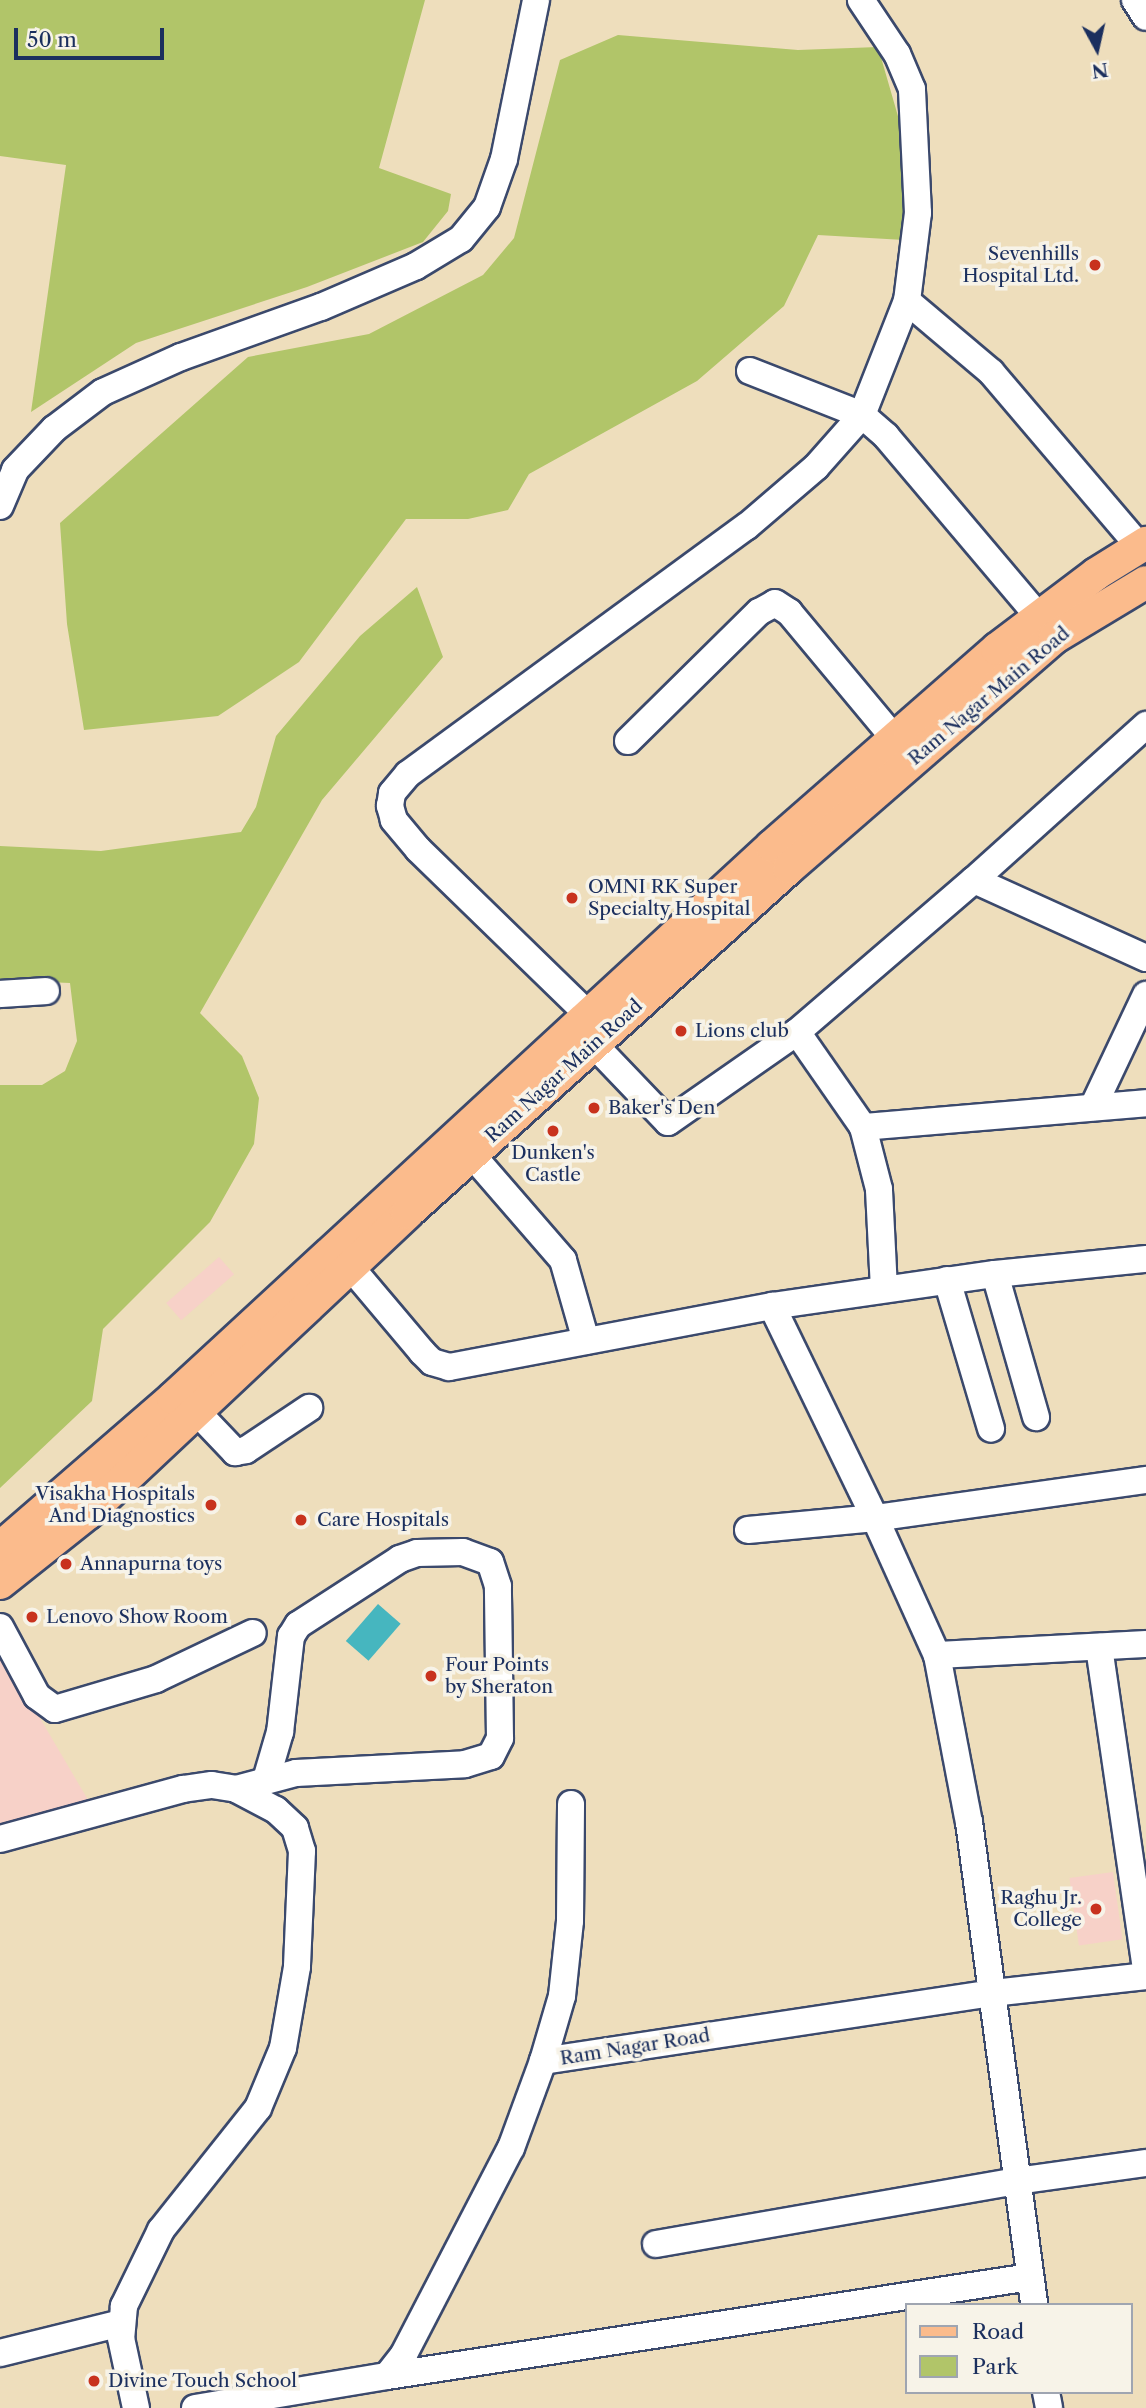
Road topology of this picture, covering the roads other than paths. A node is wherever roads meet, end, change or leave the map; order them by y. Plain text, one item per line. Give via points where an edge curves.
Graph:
1 (536, 0) edge
2 (861, 0) edge
3 (1135, 0) edge
4 (1146, 17) edge
5 (907, 301) junction
6 (750, 371) dead end
7 (862, 415) junction
8 (0, 506) edge
9 (1143, 545) edge
10 (1146, 582) edge
11 (1038, 616) junction
12 (1146, 725) edge
13 (895, 738) junction
14 (628, 741) dead end
15 (974, 880) junction
16 (1146, 957) edge
17 (46, 991) dead end
18 (0, 994) edge
19 (1146, 995) edge
20 (592, 1030) junction
21 (797, 1032) junction
22 (1146, 1103) edge
23 (1093, 1107) junction
24 (863, 1127) junction
25 (472, 1155) junction
26 (343, 1258) junction
27 (1146, 1259) edge
28 (995, 1274) junction
29 (947, 1280) junction
30 (884, 1289) junction
31 (772, 1306) junction
32 (586, 1341) junction
33 (309, 1408) dead end
34 (196, 1411) junction
35 (1036, 1417) dead end
36 (991, 1429) dead end
37 (1146, 1480) edge
38 (875, 1518) junction
39 (748, 1530) dead end
40 (0, 1548) edge
41 (0, 1583) edge
42 (0, 1627) edge
43 (253, 1633) dead end
44 (1146, 1644) edge
45 (1099, 1647) junction
46 (937, 1655) junction
47 (266, 1780) junction
48 (236, 1788) junction
49 (571, 1804) dead end
50 (0, 1839) edge
51 (1146, 1974) edge
52 (993, 1993) junction
53 (543, 2061) junction
54 (1146, 2164) edge
55 (1016, 2181) junction
56 (656, 2244) dead end
57 (1030, 2277) junction
58 (1034, 2303) edge
59 (121, 2323) junction
60 (0, 2353) edge
61 (387, 2376) junction
62 (136, 2408) edge
63 (195, 2408) edge

1 - 8 street via 504,159 487,207 461,239 416,266 321,307 181,357 103,392 54,429 15,470
2 - 5 street via 897,54 912,89 918,213
3 - 4 street
5 - 7 street
5 - 9 street via 991,372
6 - 7 street
7 - 11 street via 886,436
7 - 20 street via 816,467 746,527 408,774 393,793 394,820 418,849
9 - 11 main road
10 - 20 main road, Ram Nagar Main Road via 1055,637
11 - 13 main road
12 - 15 street
13 - 14 street via 789,612 775,603 759,612
13 - 20 main road
15 - 16 street
15 - 21 street
17 - 18 street
19 - 23 street
20 - 21 street via 668,1122
20 - 25 main road, Ram Nagar Main Road
20 - 26 main road
21 - 24 street
22 - 23 street
23 - 24 street
24 - 30 street via 879,1189
25 - 26 main road, Ram Nagar Main Road
25 - 32 street via 563,1260
26 - 32 street via 432,1362 449,1367 486,1363
26 - 34 main road, Ram Nagar Main Road
26 - 40 main road
27 - 28 street
28 - 29 street
28 - 35 street
29 - 30 street
29 - 36 street
30 - 31 street
31 - 32 street
31 - 38 street
33 - 34 street via 246,1450 235,1452
34 - 41 main road, Ram Nagar Main Road via 89,1513
37 - 38 street
38 - 39 street
38 - 46 street
42 - 43 street via 37,1696 55,1709 156,1679
44 - 45 street
45 - 46 street
45 - 51 street
46 - 52 street via 969,1822
47 - 47 street via 280,1732 291,1636 298,1625 363,1579 408,1556 463,1552 491,1562 498,1586 500,1738 491,1756 465,1765 332,1770
47 - 48 street
48 - 50 street via 183,1789
48 - 59 street via 286,1819 295,1828 302,1851 297,1967 283,2048 258,2108 161,2230 137,2276
49 - 53 street via 570,1921 562,1996
51 - 52 street, Ram Nagar Road
52 - 53 street, Ram Nagar Road
52 - 55 street
53 - 61 street, Ram Nagar Road via 512,2148 404,2354
54 - 55 street
55 - 56 street
55 - 57 street
57 - 58 street
57 - 61 street
59 - 60 street
59 - 62 street
61 - 63 street

